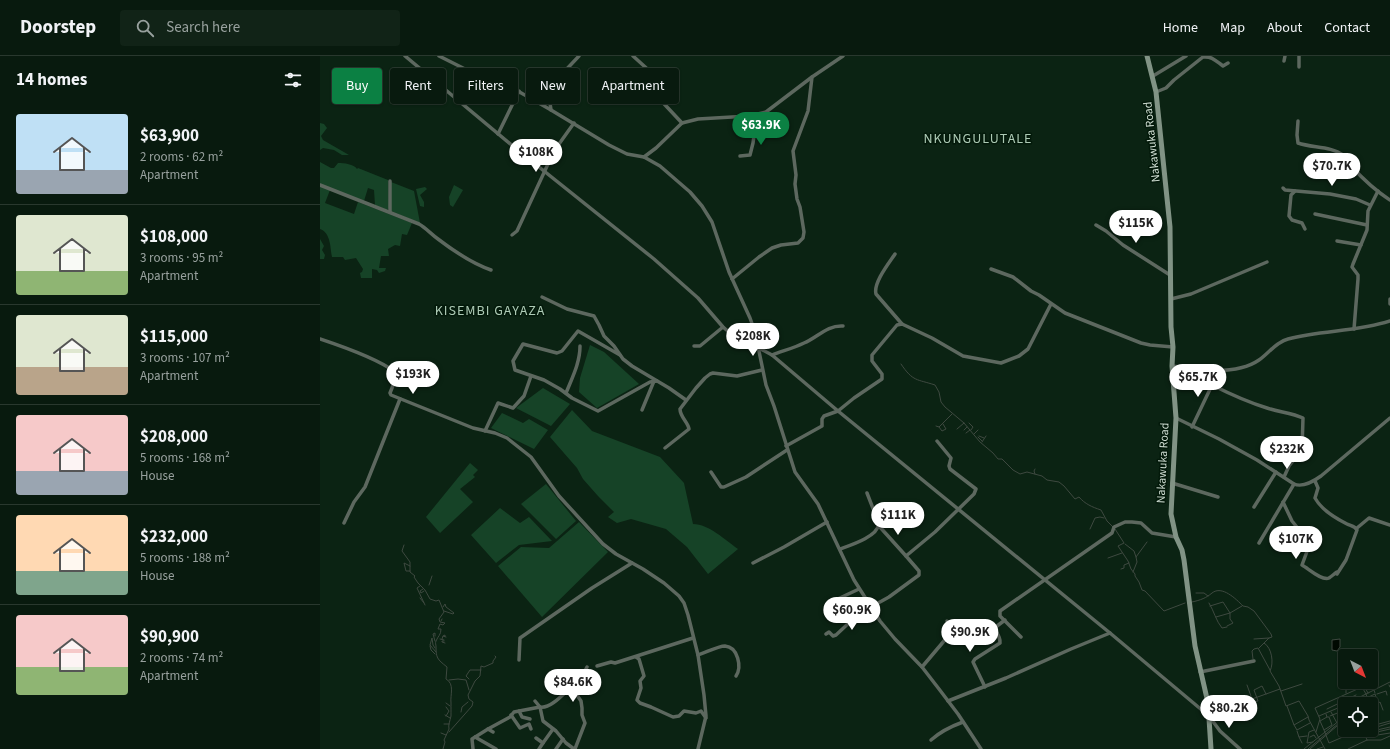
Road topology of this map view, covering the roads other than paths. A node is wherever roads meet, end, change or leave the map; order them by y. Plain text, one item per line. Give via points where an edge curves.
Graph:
1 (405, 56) edge
2 (439, 56) edge
3 (579, 56) edge
4 (633, 56) edge
5 (843, 56) edge
6 (1147, 56) edge
7 (1186, 56) edge
8 (1285, 56) edge
9 (1299, 56) edge
10 (1284, 61) dead end
11 (1228, 63) dead end
12 (1299, 67) dead end
13 (1153, 76) junction
14 (812, 77) junction
15 (519, 91) junction
16 (1156, 92) junction
17 (552, 110) junction
18 (757, 114) junction
19 (1298, 121) dead end
20 (574, 123) junction
21 (682, 123) junction
22 (498, 134) junction
23 (740, 156) dead end
24 (644, 157) junction
25 (545, 171) junction
26 (390, 180) dead end
27 (320, 185) edge
28 (1283, 188) dead end
29 (1295, 191) junction
30 (1378, 191) junction
31 (1390, 200) edge
32 (1370, 204) junction
33 (390, 212) junction
34 (1315, 214) dead end
35 (1096, 225) dead end
36 (1367, 225) junction
37 (1304, 230) dead end
38 (512, 235) dead end
39 (1337, 241) dead end
40 (1361, 245) junction
41 (895, 254) dead end
42 (1267, 262) dead end
43 (991, 269) dead end
44 (491, 270) dead end
45 (1170, 275) junction
46 (732, 279) junction
47 (542, 297) dead end
48 (1171, 299) junction
49 (1390, 299) edge
50 (1051, 304) junction
51 (1390, 304) edge
52 (1390, 321) edge
53 (902, 324) junction
54 (844, 326) dead end
55 (723, 328) junction
56 (1354, 329) junction
57 (320, 339) edge
58 (580, 346) dead end
59 (694, 346) dead end
60 (1173, 347) junction
61 (759, 348) junction
62 (620, 355) junction
63 (772, 355) junction
64 (1172, 366) junction
65 (762, 370) junction
66 (1212, 370) junction
67 (531, 376) junction
68 (655, 381) junction
69 (1212, 385) junction
70 (566, 393) junction
71 (400, 399) junction
72 (686, 400) junction
73 (642, 410) dead end
74 (838, 411) junction
75 (1176, 418) junction
76 (1390, 418) edge
77 (1192, 427) junction
78 (485, 431) junction
79 (936, 441) dead end
80 (665, 448) dead end
81 (787, 448) junction
82 (711, 472) dead end
83 (1276, 472) junction
84 (1284, 477) junction
85 (1314, 481) junction
86 (1172, 483) junction
87 (1294, 484) junction
88 (867, 493) dead end
89 (1218, 497) dead end
90 (1283, 502) junction
91 (1254, 507) dead end
92 (959, 509) junction
93 (827, 522) junction
94 (344, 523) dead end
95 (1390, 525) edge
96 (879, 526) junction
97 (1357, 528) junction
98 (1176, 537) junction
99 (1259, 543) dead end
100 (840, 549) junction
101 (906, 556) junction
102 (632, 563) junction
103 (754, 563) dead end
104 (1045, 579) junction
105 (859, 589) junction
106 (827, 604) dead end
107 (871, 607) junction
108 (1005, 620) junction
109 (947, 621) dead end
110 (987, 622) dead end
111 (994, 629) junction
112 (1110, 633) junction
113 (826, 634) dead end
114 (1021, 637) dead end
115 (693, 638) junction
116 (698, 655) junction
117 (636, 657) junction
118 (519, 660) dead end
119 (1254, 661) dead end
120 (587, 666) dead end
121 (597, 666) dead end
122 (922, 667) junction
123 (1200, 672) junction
124 (736, 676) dead end
125 (572, 686) junction
126 (985, 687) junction
127 (535, 701) dead end
128 (948, 701) junction
129 (540, 707) junction
130 (705, 710) junction
131 (519, 711) junction
132 (701, 711) junction
133 (511, 715) junction
134 (1209, 716) junction
135 (706, 718) junction
136 (530, 719) dead end
137 (963, 722) junction
138 (488, 729) junction
139 (531, 729) dead end
140 (553, 729) junction
141 (493, 732) dead end
142 (474, 737) junction
143 (536, 738) dead end
144 (563, 739) junction
145 (931, 740) dead end
146 (543, 743) junction
147 (473, 749) edge
148 (496, 749) edge
149 (539, 749) edge
150 (556, 749) edge
151 (574, 749) edge
152 (698, 749) edge
153 (980, 749) edge
154 (1211, 749) edge
155 (1240, 749) edge

1 - 22 street
2 - 15 street
3 - 17 street via 545,92
4 - 21 street via 654,75 652,91
5 - 14 street
6 - 13 main road, Nakawuka Road
7 - 13 street
8 - 10 street
9 - 12 street
11 - 16 street via 1223,66 1214,59 1203,57 1166,88
13 - 16 main road, Nakawuka Road
14 - 18 street via 770,110
14 - 46 street via 808,111 793,151 803,238 798,243 772,248
15 - 17 street
15 - 22 street
16 - 45 main road, Nakawuka Road via 1168,197
17 - 20 street
18 - 21 street via 698,119
18 - 23 street via 750,155
19 - 30 street via 1298,143 1344,155 1352,168
20 - 24 street via 627,154
20 - 25 street via 554,151
21 - 24 street
22 - 25 street
24 - 46 street via 669,173 702,206 712,222
25 - 38 street via 517,231
25 - 55 street via 693,293
26 - 33 street
27 - 33 street
28 - 29 street
29 - 32 street via 1330,194
29 - 37 street via 1291,195 1289,216 1292,220 1302,223
30 - 31 street
30 - 32 street
32 - 36 street
33 - 44 street via 421,225 456,253
34 - 36 street
35 - 45 street
36 - 40 street
39 - 40 street
40 - 56 street via 1352,267 1358,275
41 - 53 street via 874,290
42 - 48 street via 1191,294
43 - 50 street via 1013,277
45 - 48 main road, Nakawuka Road
46 - 61 street via 750,318
47 - 62 street via 563,308 594,316 604,336
48 - 60 main road, Nakawuka Road
49 - 51 street
50 - 53 street via 1028,349 1019,356 1001,363 963,356
50 - 60 street via 1065,313 1126,338 1150,345
52 - 56 street
53 - 74 street via 897,325 872,355 872,361 882,374 882,379
54 - 63 street via 827,328 804,343
55 - 59 street via 700,346
55 - 61 street via 741,342
56 - 66 street via 1286,339 1247,366
57 - 71 street via 390,368 395,372 396,378 390,393
58 - 70 street via 575,374
60 - 64 main road, Nakawuka Road
61 - 63 street
61 - 65 street
62 - 67 street via 578,331 562,351 557,353 523,344 513,361 515,370
62 - 68 street
63 - 74 street
64 - 66 street
64 - 75 main road, Nakawuka Road
65 - 72 street via 737,376 710,374
65 - 81 street
66 - 69 street
67 - 70 street via 544,380
67 - 78 street via 521,400 513,408 498,404
68 - 70 street via 598,411
68 - 72 street
68 - 73 street
69 - 77 street
69 - 84 street via 1244,401 1303,418 1302,450
71 - 78 street
71 - 94 street via 364,487
72 - 80 street via 680,411 689,429
74 - 81 street via 824,416 822,426
74 - 92 street
75 - 77 street
75 - 86 main road, Nakawuka Road
76 - 85 street via 1344,459
77 - 83 street via 1219,439
78 - 102 street via 507,438 527,453 559,496 594,535 610,550
79 - 92 street via 951,458 950,469 976,489
81 - 82 street via 746,476 724,487
81 - 93 street via 795,472 818,504
83 - 84 street
83 - 91 street
84 - 87 street
85 - 87 street
85 - 97 street via 1318,488 1315,498 1320,505 1340,520
86 - 89 street
86 - 98 main road, Nakawuka Road via 1171,514
87 - 90 street
88 - 96 street
90 - 97 street via 1292,521 1308,541 1309,546 1302,565 1323,579 1338,573 1346,560
90 - 99 street
92 - 101 street
92 - 104 street
93 - 100 street
93 - 103 street
95 - 97 street via 1369,518
96 - 100 street via 871,535
96 - 101 street
98 - 104 street via 1152,533 1141,523 1125,522 1114,527 1112,532
98 - 123 main road, Nakawuka Road via 1184,560
100 - 105 street
101 - 107 street via 919,571 919,575
102 - 115 street via 664,583 681,599
102 - 118 street via 520,638
104 - 108 street via 1000,611 1000,616
104 - 112 street
105 - 106 street
105 - 107 street
107 - 113 street via 836,635 833,636 829,632
107 - 122 street via 890,633
108 - 111 street
108 - 114 street
109 - 122 street via 955,628
110 - 111 street
111 - 126 street via 1000,643 973,662
112 - 126 street
112 - 134 street
115 - 116 street
115 - 117 street
116 - 124 street via 723,647 730,648 738,659
116 - 130 street
117 - 121 street
117 - 132 street via 644,676 640,681 641,688 637,700 640,703 673,717 684,711
119 - 123 street
120 - 125 street via 583,675
122 - 128 street
123 - 134 main road, Nakawuka Road via 1206,691
125 - 129 street via 550,705
125 - 151 street via 572,690 581,701 585,723
126 - 128 street
127 - 129 street
128 - 137 street
129 - 131 street
129 - 140 street via 543,721
130 - 132 street
130 - 135 street
131 - 133 street
131 - 136 street via 522,717
132 - 135 street
133 - 138 street
133 - 139 street via 520,728 529,724
134 - 154 main road, Nakawuka Road
134 - 155 street via 1220,731
135 - 152 street
137 - 145 street
137 - 153 street
138 - 141 street
138 - 142 street
140 - 144 street
140 - 146 street
142 - 147 street
142 - 148 street
143 - 146 street
144 - 150 street
144 - 151 street
146 - 149 street

